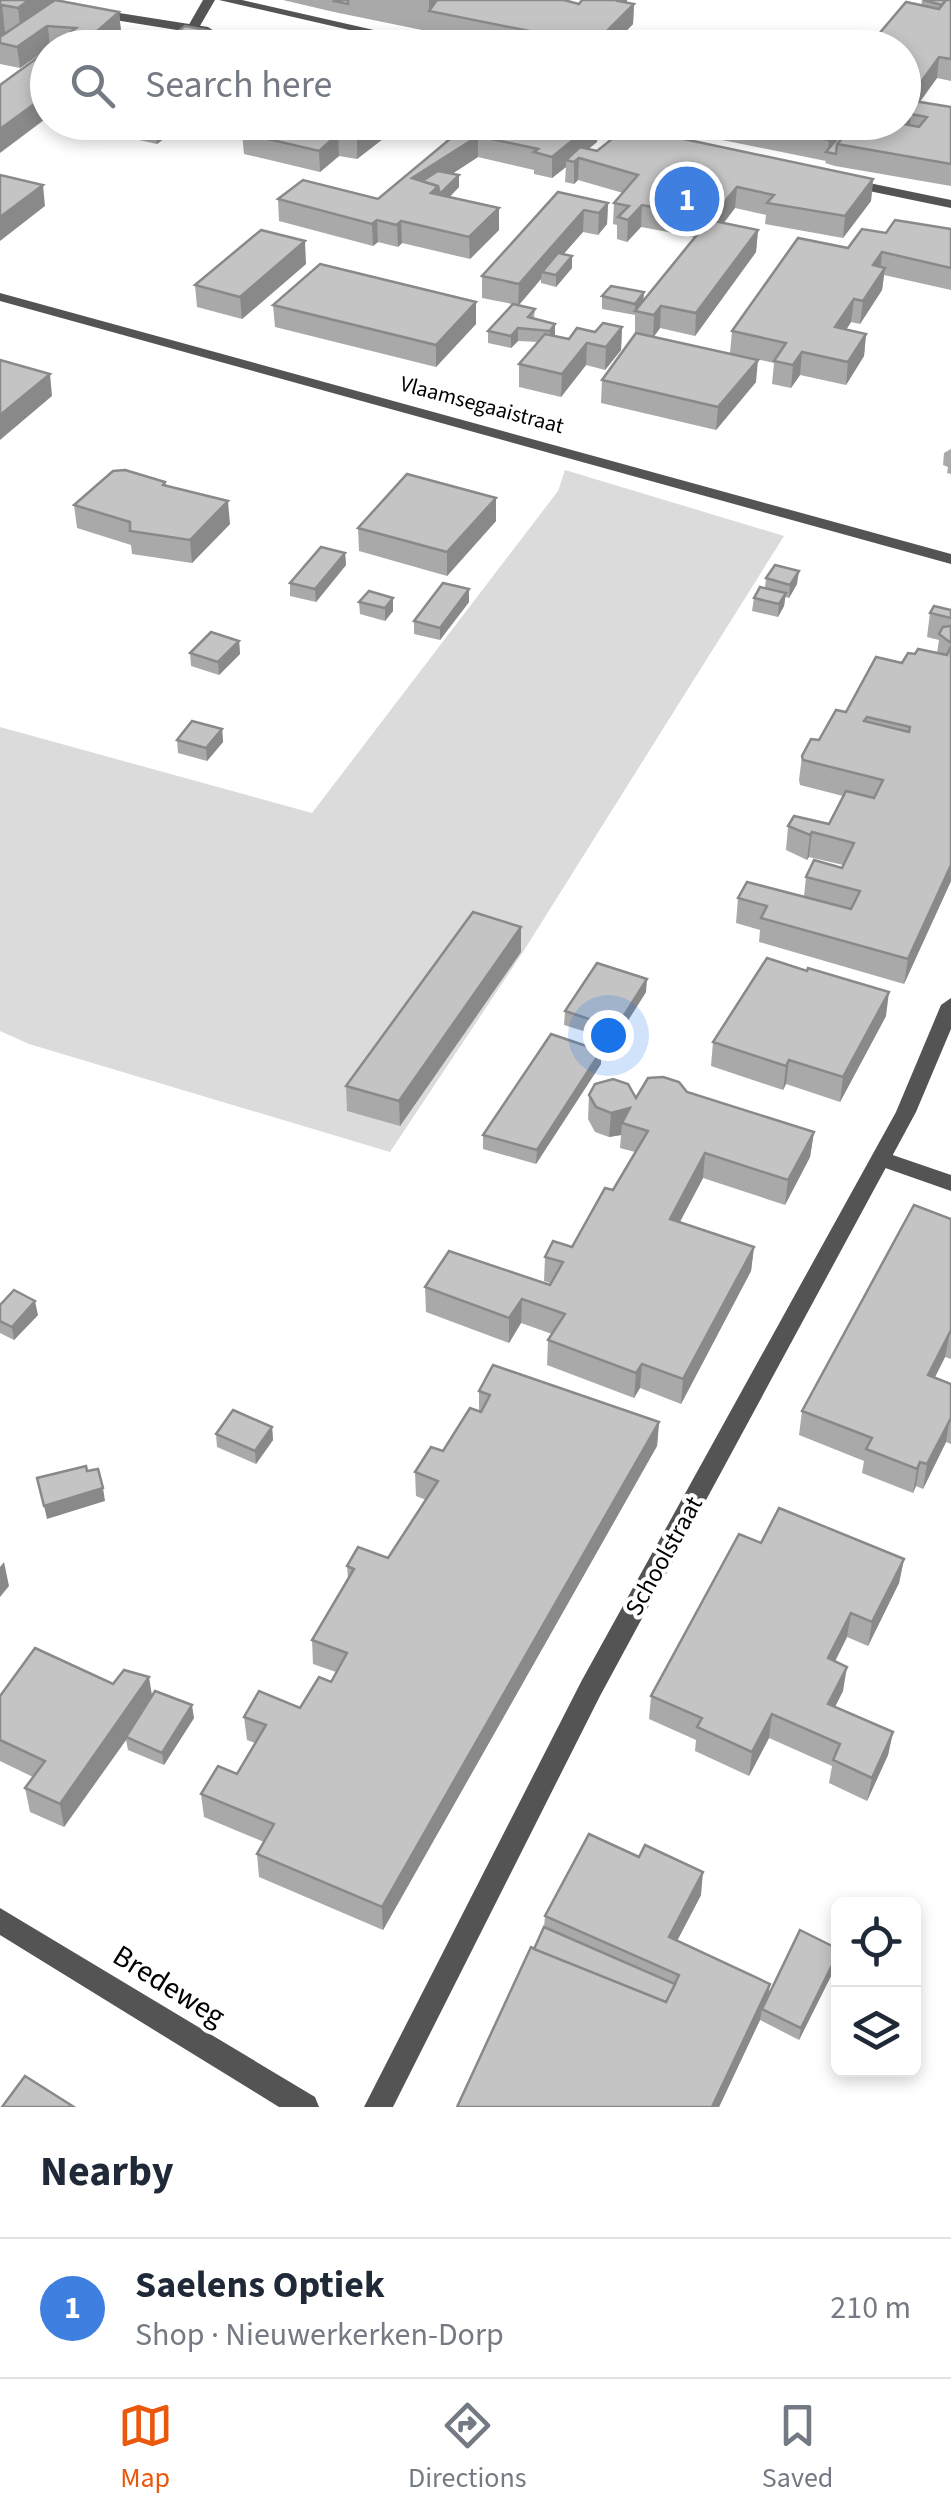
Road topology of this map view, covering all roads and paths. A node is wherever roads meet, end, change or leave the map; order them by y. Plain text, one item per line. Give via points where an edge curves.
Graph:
1 (209, 0) edge
2 (225, 0) edge
3 (83, 11) edge
4 (193, 28) junction
5 (202, 30) edge
6 (364, 30) edge
7 (646, 140) edge
8 (654, 142) edge
9 (821, 177) edge
10 (951, 204) edge
11 (0, 298) edge
12 (951, 559) edge
13 (951, 1005) edge
14 (881, 1159) junction
15 (951, 1183) edge
16 (0, 1920) edge
17 (305, 2107) edge
18 (378, 2107) edge

1 - 4 street
2 - 6 street
3 - 4 street
4 - 5 street
7 - 8 street
9 - 10 street
11 - 12 street, Vlaamsegaaistraat
13 - 14 street, Schoolstraat
14 - 15 street
14 - 18 street, Schoolstraat via 592,1688
16 - 17 street, Bredeweg

